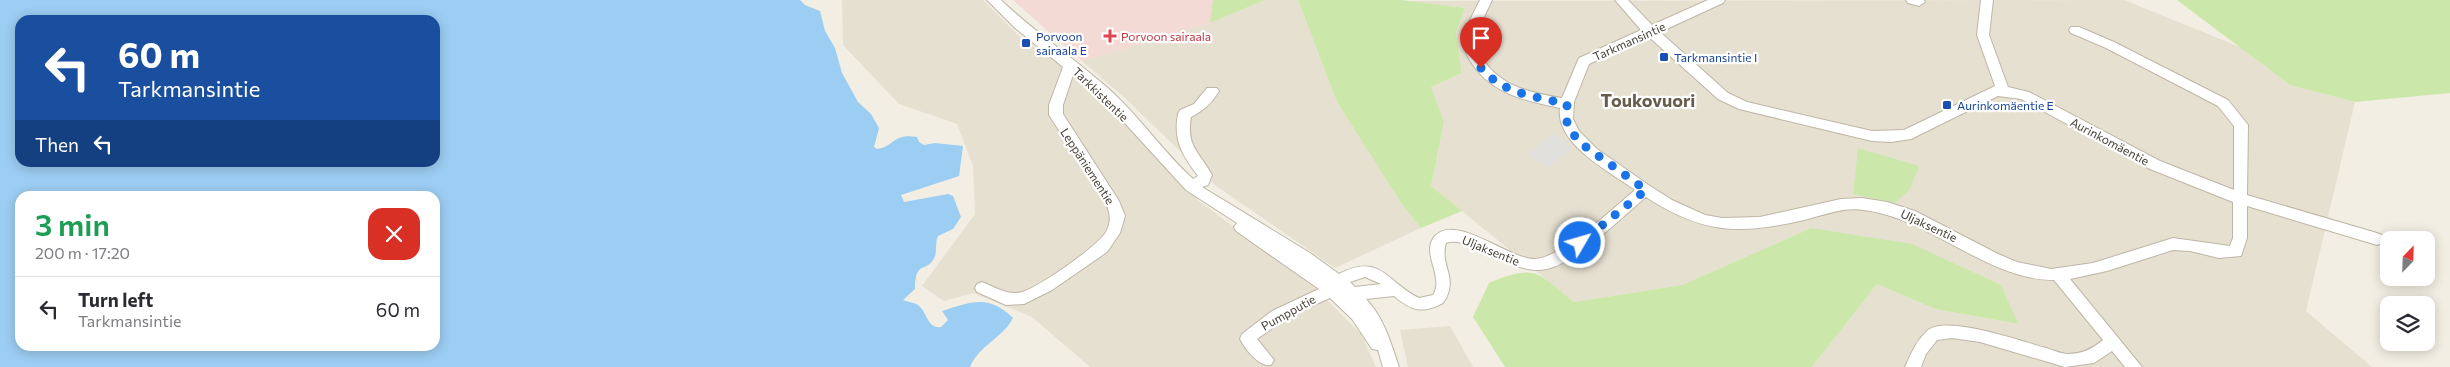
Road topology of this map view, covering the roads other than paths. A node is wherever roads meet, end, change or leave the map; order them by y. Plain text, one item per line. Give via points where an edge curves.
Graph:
1 (993, 0) edge
2 (1486, 0) edge
3 (1621, 0) edge
4 (1719, 0) edge
5 (1987, 0) edge
6 (2074, 30) dead end
7 (1652, 31) junction
8 (1070, 64) junction
9 (2003, 91) junction
10 (1212, 92) dead end
11 (1567, 104) junction
12 (1646, 190) junction
13 (1197, 191) junction
14 (2239, 198) junction
15 (2377, 240) dead end
16 (2058, 275) junction
17 (1335, 286) junction
18 (982, 288) dead end
19 (1394, 290) junction
20 (1353, 294) junction
21 (2112, 342) junction
22 (1266, 360) dead end
23 (1389, 362) edge
24 (1913, 367) edge
25 (2134, 367) edge

1 - 8 street, Tarkkistentie via 1019,25
2 - 11 street via 1473,31 1471,50 1481,68 1498,84 1526,95
3 - 7 street, Aurinkomäentie
4 - 7 street, Tarkmansintie
5 - 9 street via 1983,35
6 - 14 street, Uljaksentie via 2223,103 2241,125
7 - 9 street, Aurinkomäentie via 1723,96 1744,106 1872,136 1891,138 1906,134 1963,105
7 - 11 street, Tarkmansintie via 1584,61 1576,74
8 - 13 street, Tarkkistentie via 1106,94
8 - 18 street, Leppäniementie via 1056,105 1056,115 1112,201 1118,216 1113,233 1102,248 1024,298 1006,299
9 - 14 street, Aurinkomäentie via 2024,95 2155,165
10 - 13 street via 1199,107 1185,114 1182,127 1182,140 1205,175
11 - 12 street, Tarkmansintie via 1567,125 1579,142
12 - 16 street, Uljaksentie via 1691,216 1737,226 1760,225 1839,206 1886,207 1922,220 2018,269
12 - 19 street, Uljaksentie via 1558,259 1534,265 1522,263 1468,239 1450,236 1438,243 1444,284 1438,300 1423,304
13 - 17 street, Tarkkistentie via 1266,232
14 - 15 street, Aurinkomäentie
14 - 16 street, Uljaksentie via 2240,238 2236,252 2219,253 2190,244 2172,244
16 - 21 street
17 - 19 street, Uljaksentie via 1366,271 1386,281
17 - 20 street
17 - 22 street, Pumpputie via 1262,324 1247,338
17 - 23 street, Tarkkistentie
19 - 20 street
20 - 23 street, Tarkkistentie via 1376,325
21 - 24 street via 2094,356 2067,361 1980,336 1952,332 1933,334 1920,350
21 - 25 street

